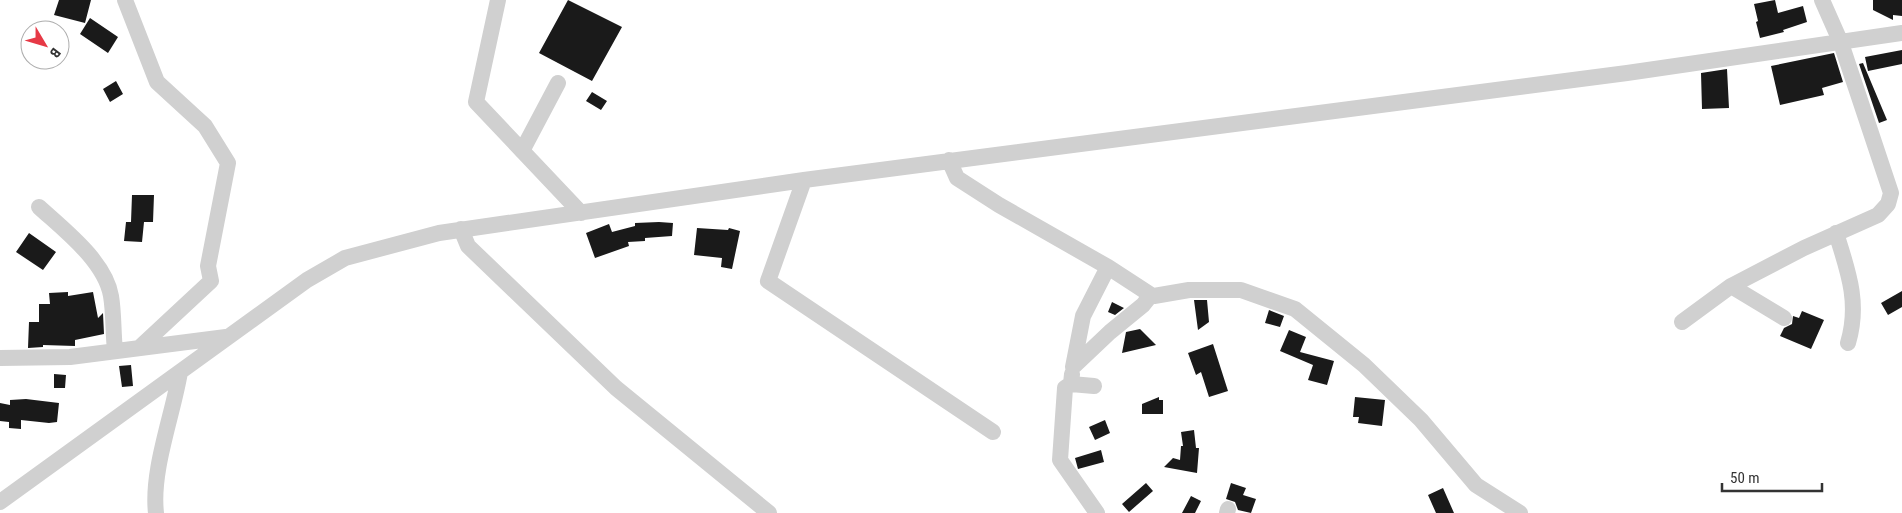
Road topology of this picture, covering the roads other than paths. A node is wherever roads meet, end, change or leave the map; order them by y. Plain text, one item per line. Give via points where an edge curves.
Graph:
1 (125, 0) edge
2 (498, 0) edge
3 (1822, 0) edge
4 (1902, 33) edge
5 (1841, 43) junction
6 (558, 83) dead end
7 (522, 151) junction
8 (949, 160) junction
9 (804, 180) junction
10 (39, 208) dead end
11 (580, 213) junction
12 (461, 229) junction
13 (1836, 233) junction
14 (1108, 267) junction
15 (1731, 286) junction
16 (1151, 295) junction
17 (1784, 318) dead end
18 (1682, 322) dead end
19 (228, 337) junction
20 (1848, 343) dead end
21 (139, 348) junction
22 (115, 350) junction
23 (0, 358) edge
24 (1073, 367) junction
25 (180, 372) junction
26 (1071, 384) junction
27 (1094, 386) dead end
28 (993, 432) dead end
29 (0, 502) edge
30 (156, 513) edge
31 (769, 513) edge
32 (1097, 513) edge
33 (1520, 513) edge

1 - 21 street via 157,82 205,126 228,163 208,266 211,281
2 - 7 street via 476,102
3 - 5 street
4 - 5 street
5 - 8 street
5 - 13 street via 1891,194 1888,204 1878,215
6 - 7 street
7 - 11 street
8 - 9 street
8 - 14 street via 957,178
9 - 11 street
9 - 28 street via 768,281
10 - 22 street via 76,240 105,280 111,295
11 - 12 street
12 - 19 street via 345,258 307,280
12 - 31 street via 468,246 616,388
13 - 15 street
13 - 20 street via 1853,302 1853,326
14 - 16 street
14 - 24 street via 1083,316
15 - 17 street
15 - 18 street
16 - 24 street
16 - 33 street via 1189,290 1241,290 1295,309 1364,365 1421,420 1476,485
19 - 21 street
19 - 25 street
21 - 22 street
22 - 23 street via 70,357
24 - 26 street
25 - 29 street
25 - 30 street via 157,473
26 - 27 street
26 - 32 street via 1065,388 1060,460

